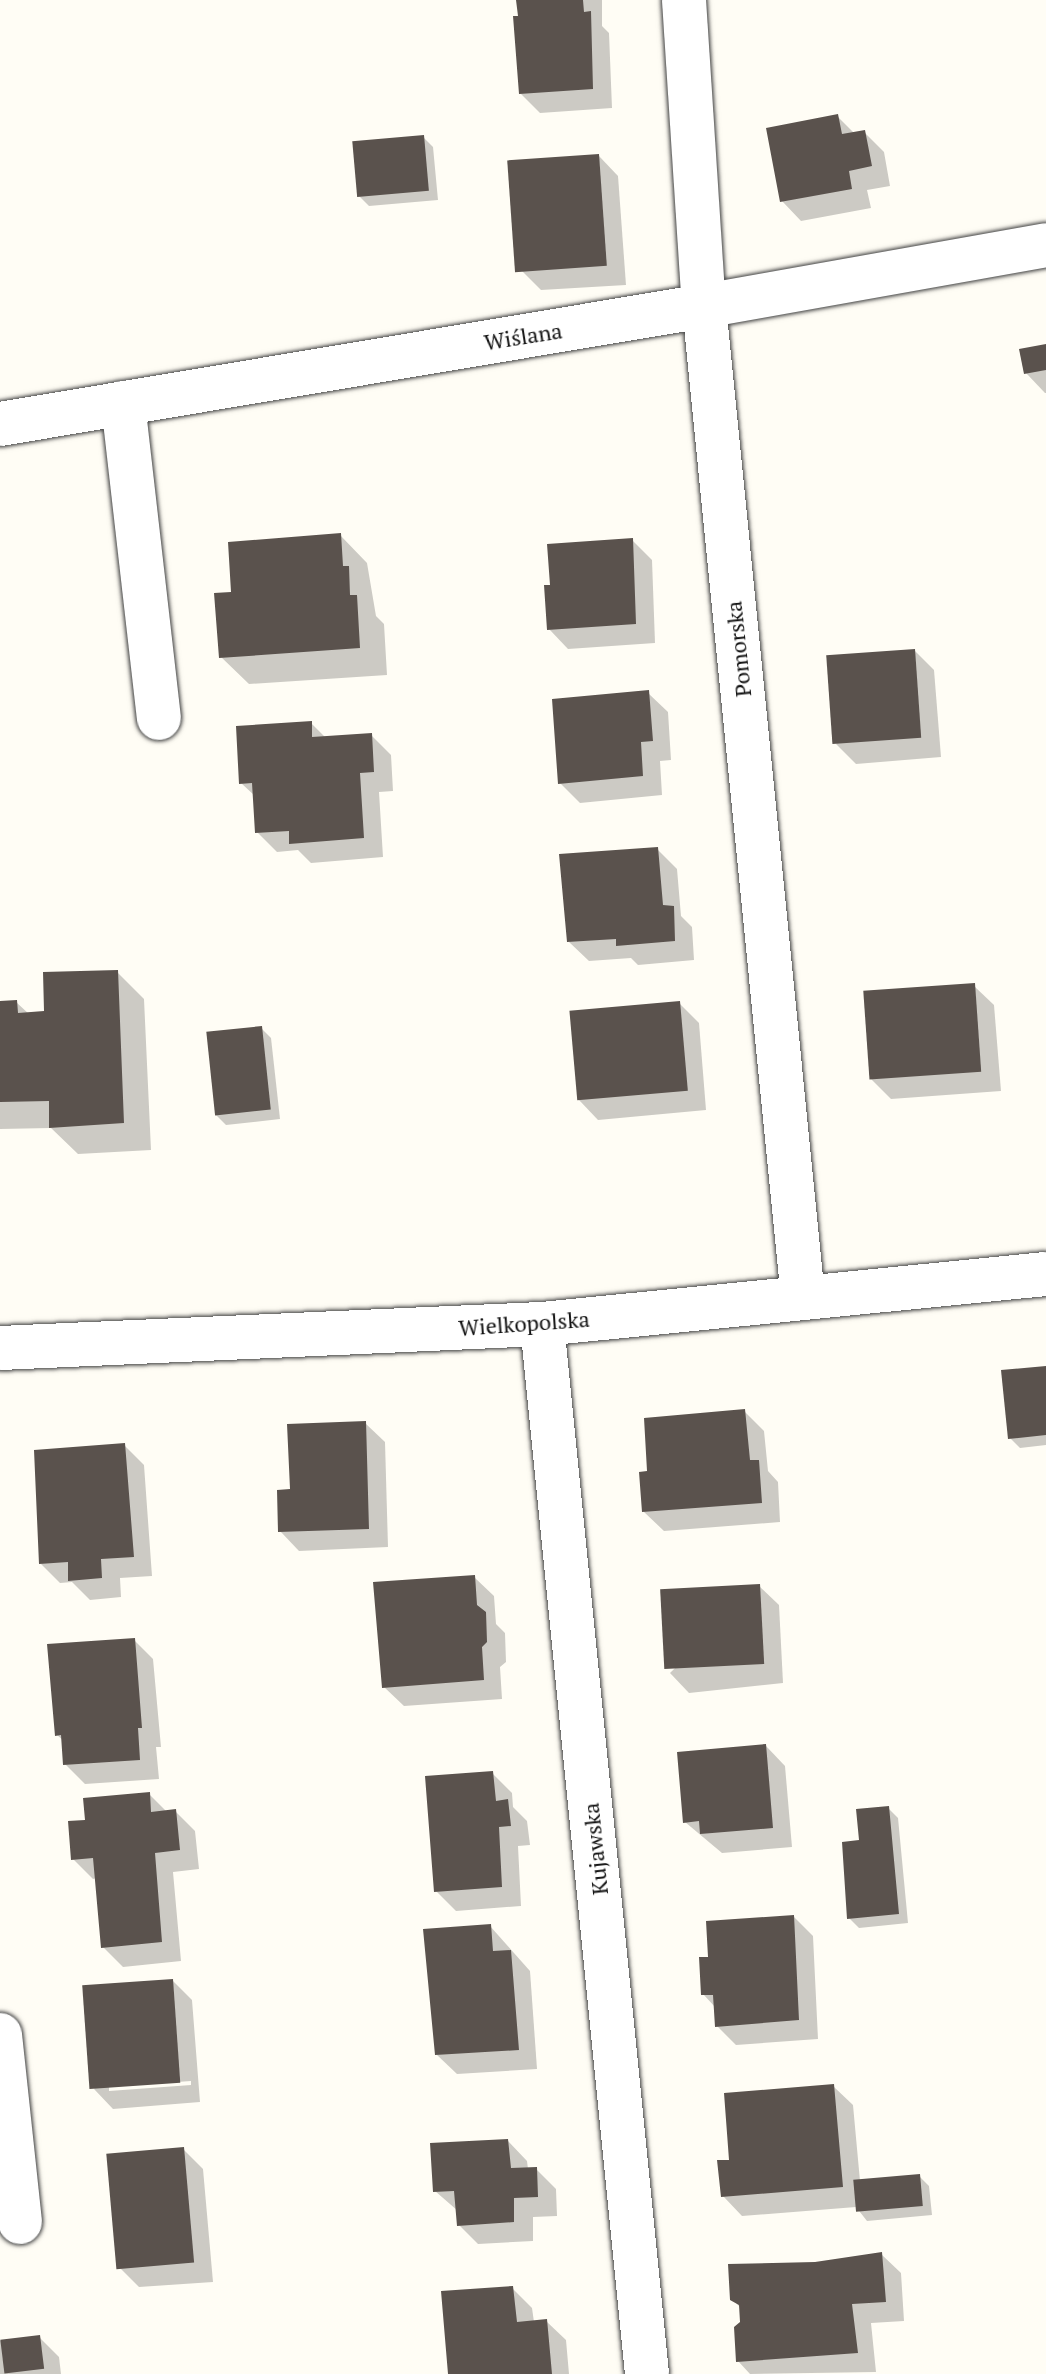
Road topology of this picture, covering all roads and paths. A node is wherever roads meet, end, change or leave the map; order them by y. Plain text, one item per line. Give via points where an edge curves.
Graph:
1 (684, 0) edge
2 (1046, 245) edge
3 (704, 306) junction
4 (123, 403) junction
5 (0, 424) edge
6 (159, 718) dead end
7 (1046, 1274) edge
8 (803, 1297) junction
9 (542, 1324) junction
10 (0, 1348) edge
11 (0, 2035) edge
12 (20, 2222) dead end
13 (647, 2374) edge

1 - 3 street, Pomorska
2 - 3 street, Wiślana
3 - 4 street, Wiślana
3 - 8 street, Pomorska
4 - 5 street, Wiślana
4 - 6 street
7 - 8 street, Wielkopolska
8 - 9 street, Wielkopolska
9 - 10 street, Wielkopolska
9 - 13 street, Kujawska
11 - 12 street

